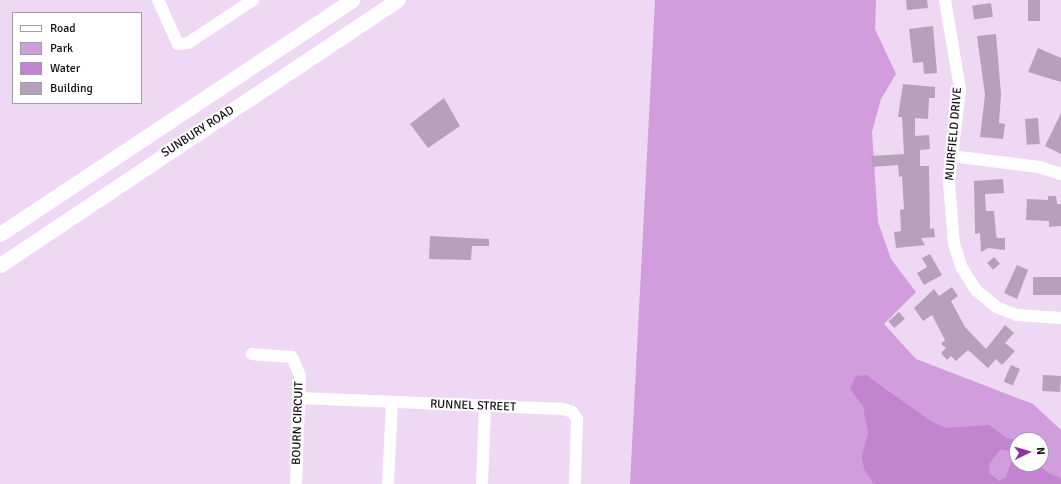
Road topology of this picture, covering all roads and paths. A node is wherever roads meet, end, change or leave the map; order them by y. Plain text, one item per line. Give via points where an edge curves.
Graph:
1 (158, 0) edge
2 (253, 0) edge
3 (352, 0) edge
4 (398, 0) edge
5 (945, 0) edge
6 (951, 156) junction
7 (1061, 174) edge
8 (0, 234) edge
9 (0, 265) edge
10 (1061, 318) edge
11 (252, 354) dead end
12 (300, 398) junction
13 (392, 403) junction
14 (486, 407) junction
15 (296, 484) edge
16 (388, 484) edge
17 (482, 484) edge
18 (575, 484) edge

1 - 2 street via 178,44 188,43
3 - 8 main road, SUNBURY ROAD
4 - 9 main road, SUNBURY ROAD
5 - 6 street, MUIRFIELD DRIVE via 960,89
6 - 7 street via 1039,167
6 - 10 street, MUIRFIELD DRIVE via 954,244 962,268 976,290 996,307 1017,315
11 - 12 street, BOURN CIRCUIT via 292,357 300,376
12 - 13 street, RUNNEL STREET
12 - 15 street, BOURN CIRCUIT
13 - 14 street, RUNNEL STREET
13 - 16 street
14 - 17 street
14 - 18 street, RUNNEL STREET via 572,412 577,420

